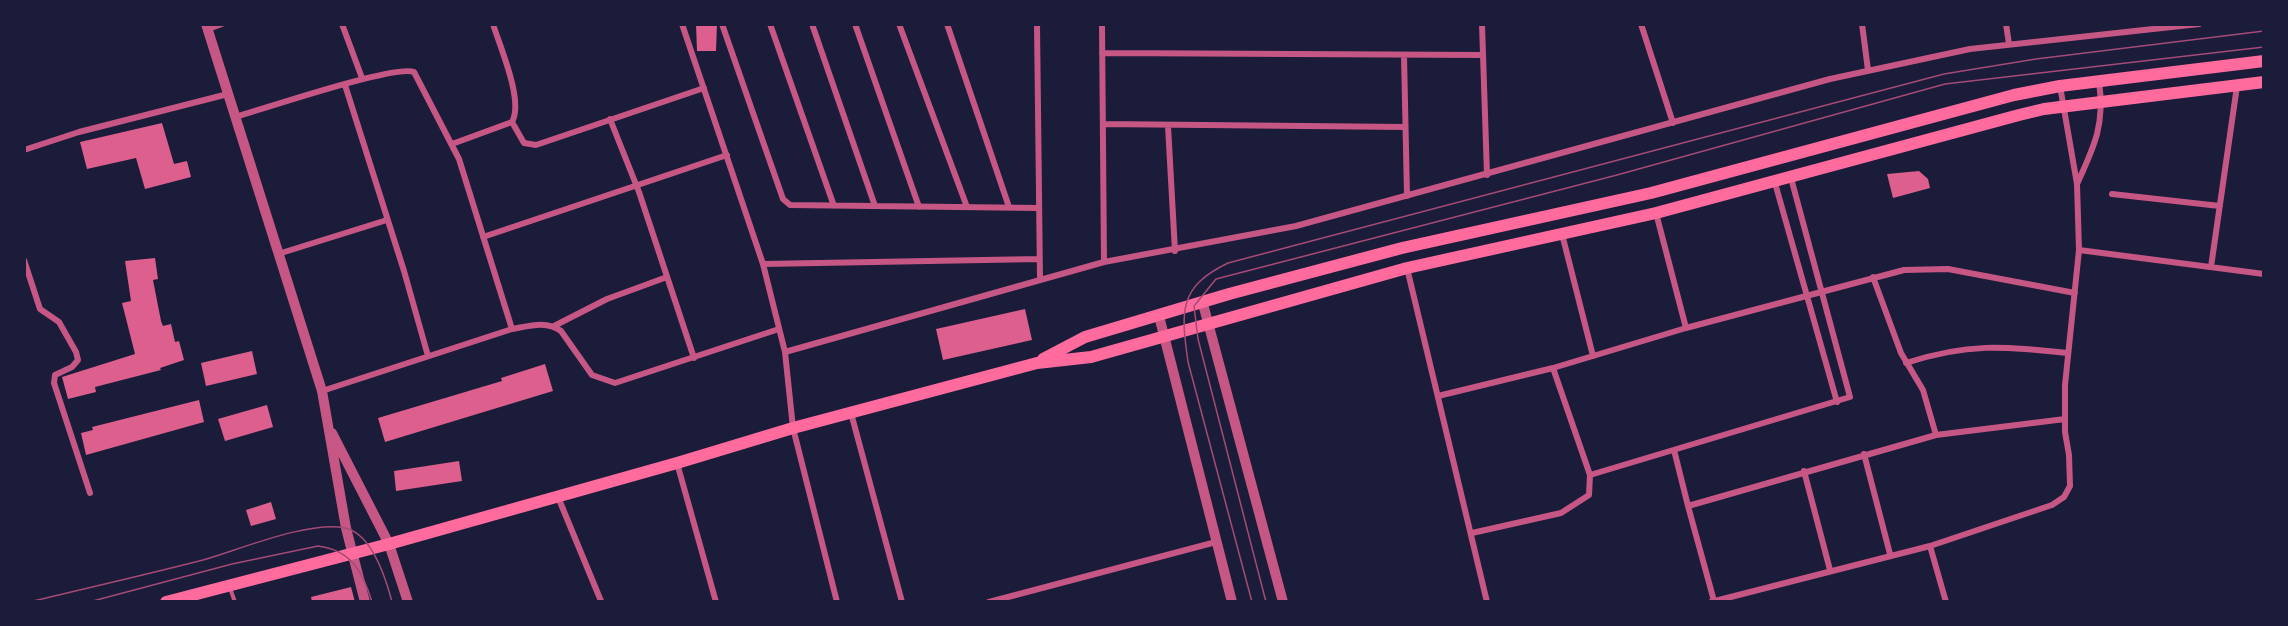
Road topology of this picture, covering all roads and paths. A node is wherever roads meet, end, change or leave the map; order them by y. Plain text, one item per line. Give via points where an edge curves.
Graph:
1 (222, 24) edge
2 (342, 24) edge
3 (493, 24) edge
4 (682, 24) edge
5 (722, 24) edge
6 (771, 24) edge
7 (812, 24) edge
8 (855, 24) edge
9 (899, 24) edge
10 (947, 24) edge
11 (1037, 24) edge
12 (1102, 24) edge
13 (1482, 24) edge
14 (1641, 24) edge
15 (1862, 24) edge
16 (2006, 24) edge
17 (2199, 24) edge
18 (207, 26) edge
19 (2009, 44) junction
20 (1102, 53) junction
21 (1483, 55) junction
22 (1404, 56) junction
23 (2264, 61) edge
24 (1868, 70) junction
25 (362, 78) junction
26 (2099, 81) junction
27 (2264, 82) edge
28 (345, 85) junction
29 (2060, 86) junction
30 (2237, 86) junction
31 (704, 88) junction
32 (228, 94) junction
33 (2102, 103) junction
34 (2062, 107) junction
35 (235, 117) junction
36 (610, 119) junction
37 (512, 122) junction
38 (1673, 123) junction
39 (1103, 124) junction
40 (1168, 126) junction
41 (1405, 127) junction
42 (452, 144) junction
43 (24, 150) edge
44 (727, 155) junction
45 (1487, 175) junction
46 (1791, 178) junction
47 (1775, 183) junction
48 (2077, 184) junction
49 (637, 185) junction
50 (2112, 194) dead end
51 (1407, 196) junction
52 (834, 206) junction
53 (875, 206) junction
54 (2220, 206) junction
55 (919, 207) junction
56 (967, 207) junction
57 (1009, 207) junction
58 (1039, 208) junction
59 (1656, 213) junction
60 (387, 220) junction
61 (1562, 234) junction
62 (483, 237) junction
63 (2079, 250) junction
64 (1175, 251) junction
65 (278, 254) junction
66 (1039, 259) junction
67 (24, 260) edge
68 (1104, 262) junction
69 (764, 264) junction
70 (2211, 267) junction
71 (1407, 268) junction
72 (2264, 274) edge
73 (667, 277) junction
74 (1872, 277) junction
75 (1040, 279) junction
76 (1821, 291) junction
77 (2075, 293) junction
78 (1807, 295) junction
79 (1203, 304) junction
80 (1159, 316) junction
81 (1208, 323) junction
82 (554, 326) junction
83 (1686, 327) junction
84 (512, 329) junction
85 (779, 329) junction
86 (1164, 335) junction
87 (785, 352) junction
88 (2067, 354) junction
89 (428, 356) junction
90 (1593, 356) junction
91 (694, 358) junction
92 (1037, 363) junction
93 (1906, 363) junction
94 (1553, 368) junction
95 (322, 391) junction
96 (1438, 396) junction
97 (1837, 402) junction
98 (851, 412) junction
99 (2066, 419) junction
100 (793, 428) junction
101 (330, 430) junction
102 (1936, 435) junction
103 (1674, 450) junction
104 (1864, 454) junction
105 (677, 463) junction
106 (1804, 471) junction
107 (1590, 475) junction
108 (90, 494) dead end
109 (558, 496) junction
110 (1688, 506) junction
111 (1472, 533) junction
112 (1216, 542) junction
113 (389, 544) junction
114 (1930, 546) junction
115 (352, 553) junction
116 (1890, 554) junction
117 (1830, 570) junction
118 (229, 585) junction
119 (600, 601) edge
120 (166, 602) edge
121 (235, 602) edge
122 (365, 602) edge
123 (408, 602) edge
124 (716, 602) edge
125 (837, 602) edge
126 (903, 602) edge
127 (989, 602) edge
128 (1232, 602) edge
129 (1283, 602) edge
130 (1487, 602) edge
131 (1712, 602) edge
132 (1946, 602) edge

1 - 18 street
2 - 25 street
3 - 37 street via 515,96 516,116
4 - 31 street
5 - 52 street via 783,199 794,206
6 - 52 street
7 - 53 street
8 - 55 street
9 - 56 street
10 - 57 street
11 - 58 street
12 - 20 street
13 - 21 street
14 - 38 street
15 - 24 street
16 - 19 street
17 - 19 street
18 - 32 street
19 - 24 street
20 - 22 street
20 - 39 street
21 - 22 street
21 - 45 street
22 - 41 street
23 - 26 main road
24 - 38 street
25 - 28 street
25 - 42 street via 403,70 414,72
26 - 29 main road
26 - 33 street
27 - 30 main road
28 - 35 street
28 - 60 street
29 - 34 street
29 - 79 main road via 1652,193 1402,248
30 - 33 main road
30 - 54 street
31 - 36 street
31 - 44 street
32 - 35 street
32 - 43 street
33 - 34 main road
33 - 48 street via 2095,146
34 - 46 main road via 2019,115
34 - 48 street
35 - 65 street
36 - 37 street via 531,146 520,138
36 - 49 street
37 - 42 street
38 - 45 street
39 - 40 street
39 - 68 street
40 - 41 street
40 - 64 street
41 - 51 street
42 - 62 street
44 - 49 street
44 - 69 street
45 - 51 street
46 - 47 main road
46 - 76 street
47 - 59 main road
47 - 78 street
48 - 63 street
49 - 62 street
49 - 73 street
50 - 54 street
51 - 64 street via 1296,226
52 - 53 street
53 - 55 street
54 - 70 street
55 - 56 street
56 - 57 street
57 - 58 street
58 - 66 street
59 - 61 main road
59 - 83 street
60 - 65 street
60 - 89 street
61 - 71 main road
61 - 90 street
62 - 84 street
63 - 70 street
63 - 77 street
64 - 68 street
65 - 95 street
66 - 69 street
66 - 75 street
67 - 108 street via 40,309 59,322 76,352 78,360 55,375 54,383
68 - 75 street
69 - 85 street
70 - 72 street
71 - 81 main road
71 - 96 street
73 - 82 street via 607,299
73 - 91 street
74 - 76 street
74 - 77 street via 1904,270 1948,269
74 - 93 street
75 - 87 street
76 - 78 street
76 - 97 street via 1851,393
77 - 88 street
78 - 83 street
78 - 97 street
79 - 80 main road
79 - 81 street
80 - 86 street
80 - 92 main road via 1085,337
81 - 86 main road
81 - 129 street
82 - 84 street
82 - 91 street via 574,346 592,375 615,383
83 - 90 street
84 - 89 street
85 - 87 street
85 - 91 street
86 - 92 main road via 1091,357
86 - 112 street
87 - 100 street
88 - 93 street via 1958,348
88 - 99 street
89 - 95 street
90 - 94 street
92 - 98 main road
93 - 102 street via 1923,390
94 - 96 street
94 - 107 street
95 - 101 street
96 - 111 street
97 - 103 street
98 - 100 main road
98 - 126 street
99 - 102 street
99 - 114 street via 2070,486 2064,496 2044,508
100 - 105 main road
100 - 125 street
101 - 113 street
101 - 115 street
102 - 104 street
103 - 107 street
103 - 110 street
104 - 106 street
104 - 116 street
105 - 109 main road
105 - 124 street
106 - 110 street
106 - 117 street
107 - 111 street via 1589,495 1574,507
109 - 113 main road
109 - 119 street
110 - 131 street
111 - 130 street
112 - 127 street
112 - 128 street
113 - 115 main road
113 - 123 street
114 - 116 street
114 - 132 street
115 - 118 main road
115 - 122 street
116 - 117 street
117 - 131 street
118 - 120 main road
118 - 121 lane

